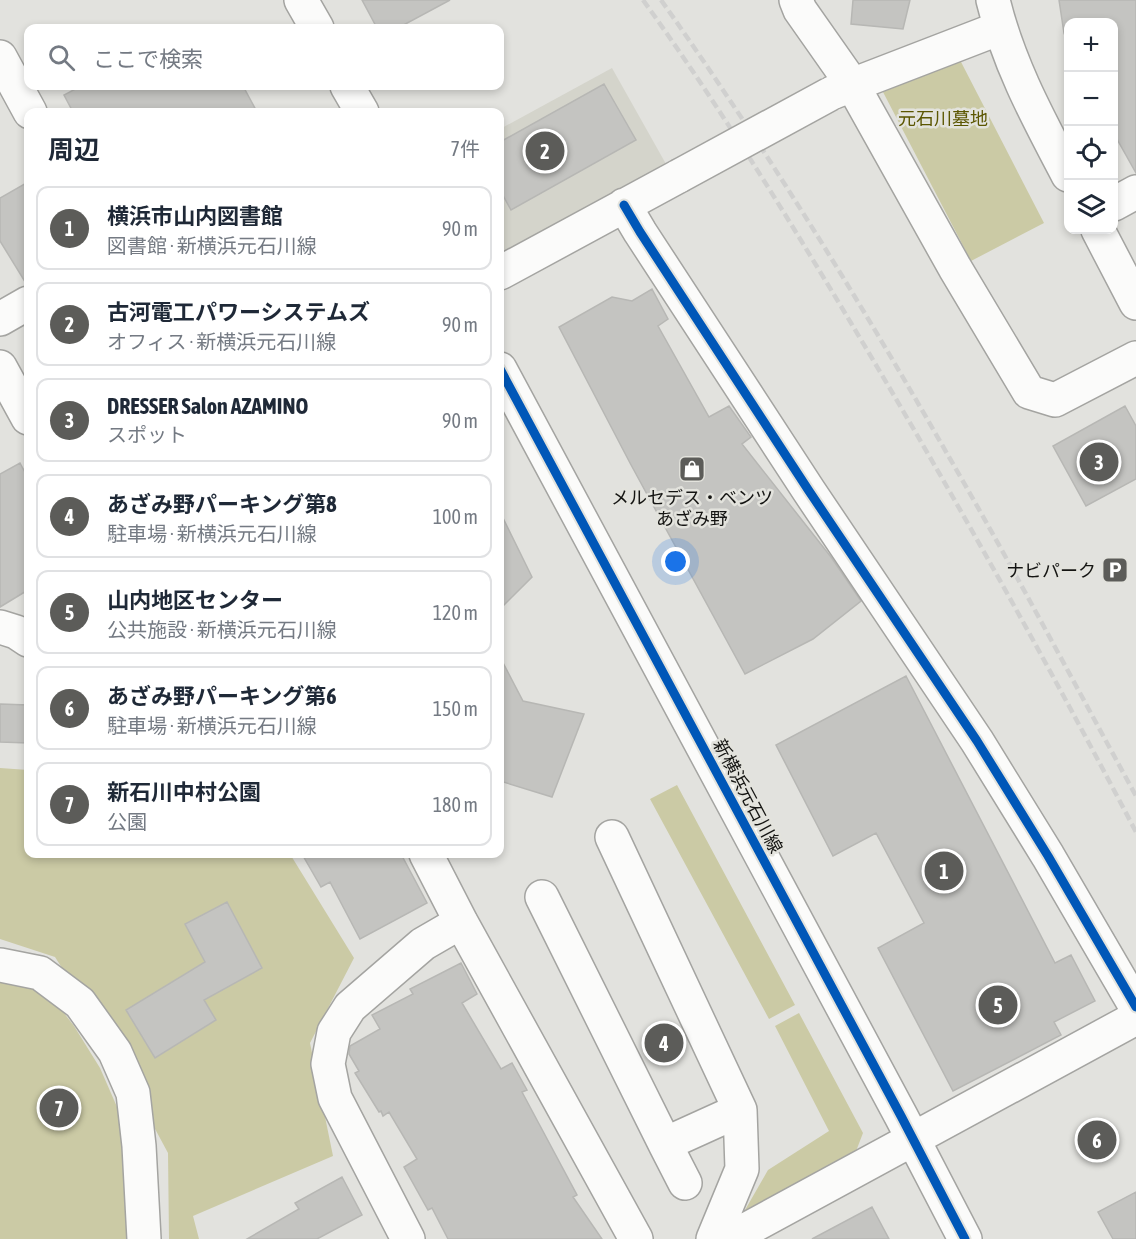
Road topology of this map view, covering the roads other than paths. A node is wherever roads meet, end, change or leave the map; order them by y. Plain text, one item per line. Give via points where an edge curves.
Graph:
1 (301, 0) edge
2 (796, 0) edge
3 (996, 14) edge
4 (315, 24) edge
5 (0, 57) edge
6 (841, 89) junction
7 (349, 90) edge
8 (15, 98) edge
9 (360, 108) edge
10 (1064, 167) edge
11 (1136, 192) edge
12 (1118, 201) edge
13 (624, 205) junction
14 (1100, 234) edge
15 (504, 271) edge
16 (1136, 303) edge
17 (24, 305) edge
18 (0, 319) edge
19 (1136, 358) edge
20 (0, 366) edge
21 (504, 376) edge
22 (24, 411) edge
23 (0, 627) edge
24 (24, 637) edge
25 (612, 837) dead end
26 (428, 858) edge
27 (542, 897) dead end
28 (461, 921) junction
29 (0, 965) edge
30 (1136, 1007) edge
31 (1136, 1018) edge
32 (740, 1110) junction
33 (914, 1140) junction
34 (665, 1144) junction
35 (685, 1183) dead end
36 (144, 1239) edge
37 (408, 1239) edge
38 (636, 1239) edge
39 (713, 1239) edge
40 (729, 1239) edge
41 (965, 1239) edge

1 - 4 street
2 - 6 street
3 - 6 street
3 - 10 street via 1006,49
5 - 8 street
6 - 13 street, bridge
6 - 19 street via 1029,392 1055,400
7 - 9 street
11 - 12 street
13 - 15 street
13 - 30 street via 977,741
14 - 16 street
17 - 18 street
20 - 22 street
21 - 33 street, 新横浜元石川線
23 - 24 street
25 - 32 street
26 - 28 street
27 - 34 street
28 - 37 street via 423,944 350,1007 334,1032 328,1064 335,1098
28 - 38 street
29 - 36 street via 40,973 48,979 80,1004 115,1052 133,1093
31 - 33 street
32 - 34 street
32 - 39 street via 741,1169
33 - 40 street
33 - 41 street, 新横浜元石川線
34 - 35 street

